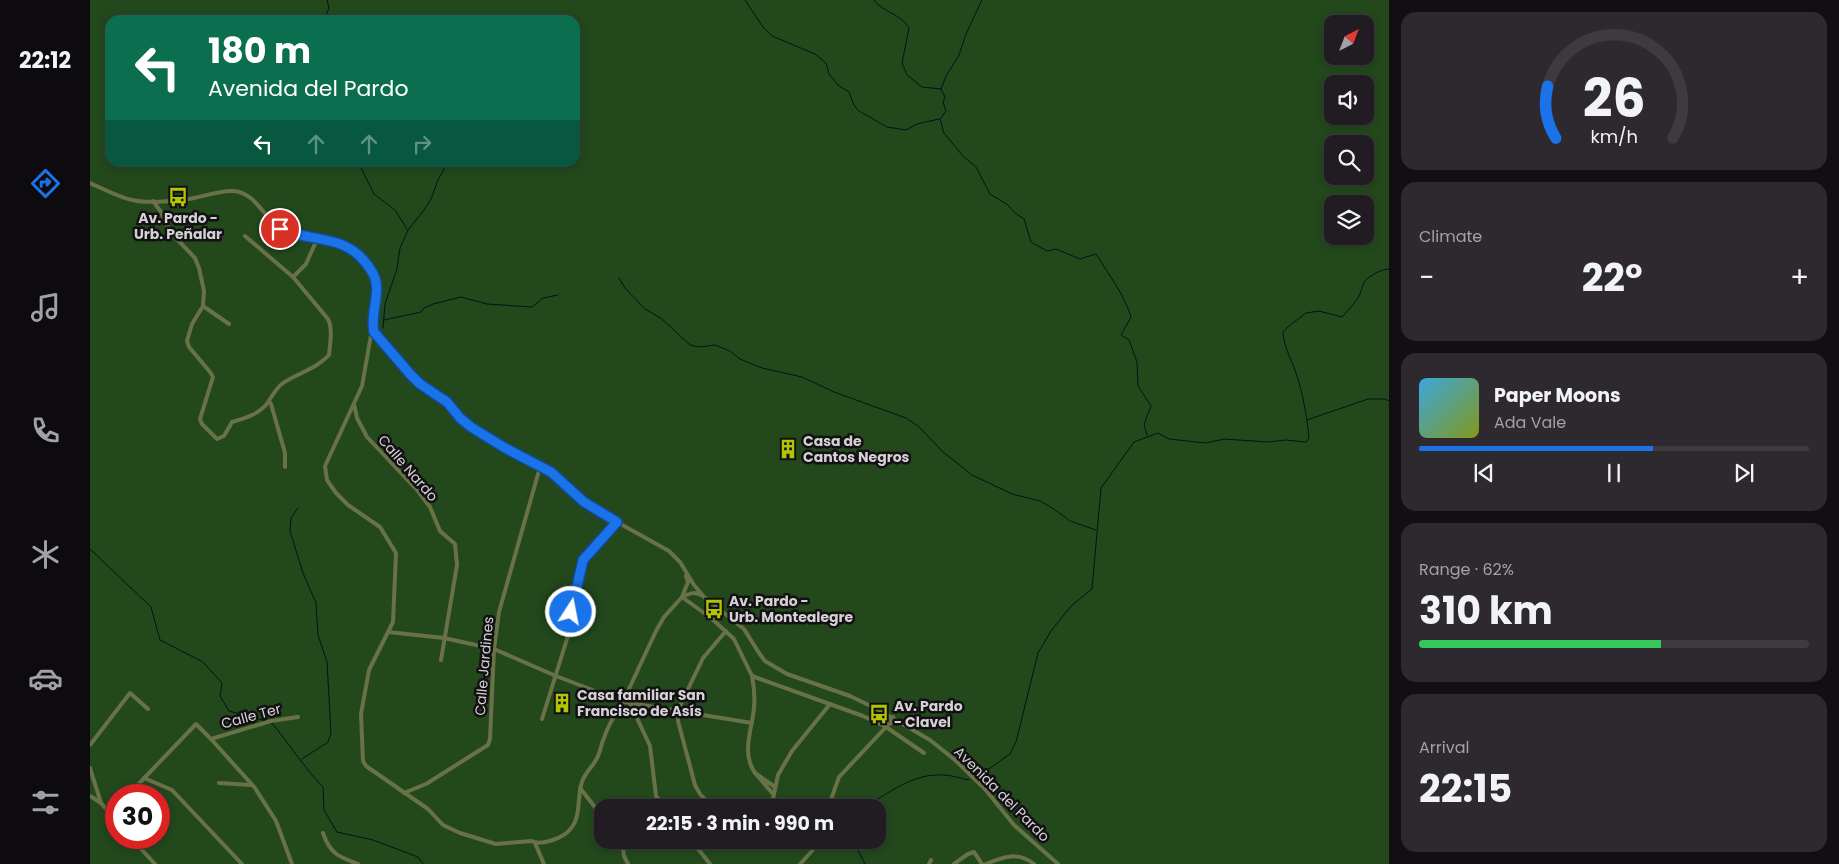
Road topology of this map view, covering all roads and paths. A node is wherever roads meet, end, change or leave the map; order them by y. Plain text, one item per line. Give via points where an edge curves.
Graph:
1 (90, 183) edge
2 (163, 200) junction
3 (153, 201) junction
4 (161, 212) junction
5 (246, 236) dead end
6 (318, 237) junction
7 (293, 277) junction
8 (202, 306) junction
9 (229, 324) dead end
10 (374, 332) junction
11 (269, 402) junction
12 (354, 404) junction
13 (285, 467) dead end
14 (540, 467) junction
15 (617, 522) junction
16 (674, 556) junction
17 (690, 588) junction
18 (689, 594) junction
19 (682, 597) junction
20 (704, 597) junction
21 (388, 632) junction
22 (726, 632) junction
23 (444, 638) junction
24 (494, 649) junction
25 (440, 660) dead end
26 (556, 676) junction
27 (752, 676) junction
28 (623, 701) junction
29 (630, 703) junction
30 (830, 704) junction
31 (148, 709) dead end
32 (678, 710) junction
33 (882, 711) junction
34 (298, 717) dead end
35 (893, 717) junction
36 (542, 719) dead end
37 (752, 723) junction
38 (887, 725) junction
39 (907, 725) junction
40 (211, 739) junction
41 (90, 745) edge
42 (924, 753) dead end
43 (90, 768) edge
44 (755, 773) junction
45 (144, 778) junction
46 (219, 783) dead end
47 (138, 784) edge
48 (251, 784) junction
49 (775, 787) junction
50 (580, 788) junction
51 (404, 793) junction
52 (773, 794) junction
53 (90, 796) edge
54 (658, 799) edge
55 (705, 799) edge
56 (772, 799) edge
57 (831, 799) edge
58 (101, 804) junction
59 (594, 806) edge
60 (105, 808) edge
61 (323, 833) dead end
62 (535, 843) junction
63 (141, 849) edge
64 (623, 849) edge
65 (698, 849) edge
66 (813, 849) edge
67 (155, 864) edge
68 (242, 864) edge
69 (292, 864) edge
70 (358, 864) edge
71 (544, 864) edge
72 (628, 864) edge
73 (710, 864) edge
74 (800, 864) edge
75 (954, 864) edge
76 (984, 864) edge
77 (1034, 864) edge
78 (1058, 864) edge

1 - 3 street via 131,200
2 - 3 street
2 - 4 street
2 - 6 street via 188,199 233,190 255,201 280,229
3 - 4 street
4 - 8 street via 172,234 199,268 204,291
5 - 7 street
6 - 7 street via 306,264
6 - 10 street via 346,246 364,260 372,272 376,284
7 - 11 street via 330,323 329,355 321,364 284,383
8 - 9 street
8 - 11 street via 187,341 213,377 201,413 202,424 218,439 225,435 232,422 249,417
10 - 12 street via 362,386
10 - 14 street, Avenida del Pardo via 420,384 447,402 471,427
11 - 13 street via 285,453
12 - 21 street via 325,466 327,480 348,505 380,527 396,553 393,622
12 - 23 street, Calle Nardo via 367,437 418,491 440,531 455,544 457,565
14 - 15 street, Avenida del Pardo via 560,478 584,502
14 - 24 street, Calle Jardines via 499,612
15 - 16 street, Avenida del Pardo via 663,546
15 - 26 street via 583,560
16 - 17 street, Avenida del Pardo
16 - 17 street
17 - 18 street
17 - 19 street
17 - 20 street, Avenida del Pardo
18 - 19 street
18 - 20 street via 697,593
19 - 22 street
19 - 28 street via 656,631
20 - 33 street, Avenida del Pardo via 744,629 759,654 776,668
21 - 23 street
21 - 51 street via 369,670 361,714 363,761
22 - 27 street via 734,639
22 - 32 street via 703,658
23 - 24 street
23 - 25 street, Calle Nardo
24 - 26 street
24 - 51 street, Calle Jardines via 488,745 426,784
26 - 28 street
26 - 36 street
27 - 30 street
27 - 37 street
28 - 29 street
28 - 50 street
29 - 32 street
29 - 54 street via 650,746
30 - 38 street
30 - 49 street via 792,751
31 - 41 street via 130,693
32 - 37 street
32 - 55 street via 695,786
33 - 35 street, Avenida del Pardo
33 - 38 street via 887,717
34 - 40 street, Calle Ter via 271,720
35 - 38 street
35 - 39 street, Avenida del Pardo
37 - 44 street via 747,755
38 - 39 street via 895,722
38 - 42 street
38 - 57 street via 839,777
39 - 78 street, Avenida del Pardo via 955,760 986,789 1014,825
40 - 45 street via 196,724
40 - 48 street
43 - 58 street
44 - 49 street
44 - 52 street
45 - 47 street
45 - 68 street via 172,790
46 - 48 street
48 - 69 street via 276,821
49 - 52 street
50 - 59 street
50 - 62 street via 575,822 569,832
51 - 62 street via 428,809 443,825 460,833 496,844
52 - 56 street
53 - 58 street
58 - 60 street
61 - 70 street via 331,850
62 - 71 street
63 - 67 street
64 - 72 street
65 - 73 street
66 - 74 street
75 - 76 street via 974,852
76 - 77 street via 1002,857 1019,856

